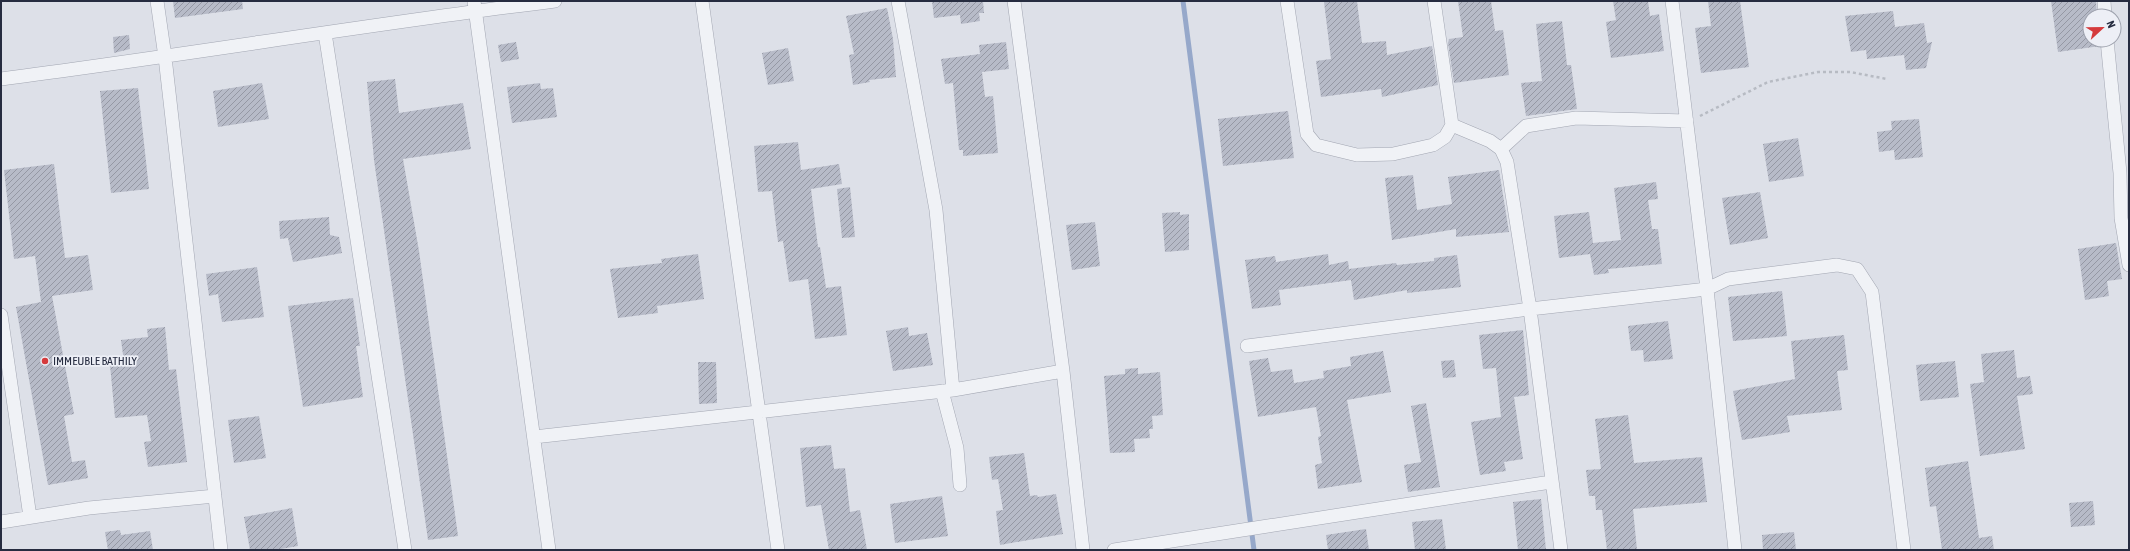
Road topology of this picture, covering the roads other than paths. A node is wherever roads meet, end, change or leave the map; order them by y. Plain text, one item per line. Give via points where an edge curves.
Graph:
1 (157, 1) edge
2 (555, 1) edge
3 (702, 1) edge
4 (898, 1) edge
5 (1014, 1) edge
6 (1287, 1) edge
7 (1434, 1) edge
8 (1672, 1) edge
9 (474, 6) edge
10 (325, 33) junction
11 (2108, 48) edge
12 (165, 57) junction
13 (1, 79) edge
14 (1687, 121) junction
15 (1452, 126) junction
16 (1501, 149) junction
17 (2129, 265) edge
18 (1707, 289) junction
19 (1530, 309) junction
20 (1, 315) edge
21 (1248, 346) dead end
22 (1063, 371) junction
23 (947, 390) junction
24 (760, 413) junction
25 (534, 437) junction
26 (1552, 482) junction
27 (960, 485) dead end
28 (215, 496) junction
29 (30, 517) junction
30 (1, 522) edge
31 (221, 550) edge
32 (405, 550) edge
33 (549, 550) edge
34 (778, 550) edge
35 (1083, 550) edge
36 (1114, 550) edge
37 (1562, 550) edge
38 (1735, 550) edge
39 (1904, 550) edge

1 - 12 street
2 - 9 street
3 - 24 street
4 - 23 street via 936,210
5 - 22 street
6 - 15 street via 1307,134 1316,145 1357,155 1393,154 1433,145 1445,137
7 - 15 street
8 - 14 street
9 - 10 street
9 - 25 street
10 - 12 street
10 - 32 street
11 - 17 street via 2120,173 2121,218
12 - 13 street
12 - 28 street
14 - 16 street via 1576,118 1526,126
14 - 18 street
15 - 16 street via 1490,141
16 - 19 street via 1506,162
18 - 19 street
18 - 38 street
18 - 39 street via 1728,279 1836,265 1857,269 1872,292
19 - 21 street
19 - 26 street
20 - 29 street
22 - 23 street
22 - 35 street
23 - 24 street
23 - 27 street via 957,448
24 - 25 street
24 - 34 street
25 - 33 street
26 - 36 street
26 - 37 street
28 - 29 street via 89,508
28 - 31 street
29 - 30 street

